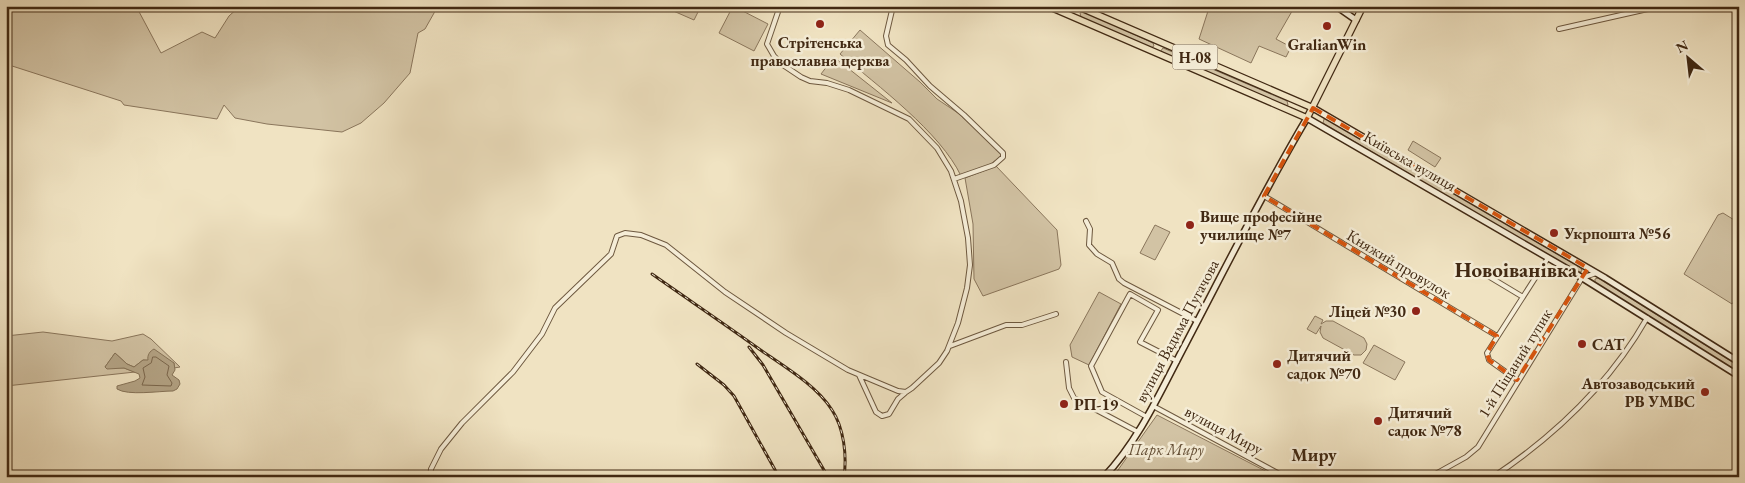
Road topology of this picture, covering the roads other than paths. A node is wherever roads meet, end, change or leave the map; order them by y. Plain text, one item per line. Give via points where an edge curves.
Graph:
1 (780, 6) edge
2 (893, 6) edge
3 (1048, 6) edge
4 (1336, 6) edge
5 (1363, 6) edge
6 (1661, 6) edge
7 (1079, 7) edge
8 (1091, 9) edge
9 (1076, 18) junction
10 (1356, 20) junction
11 (1559, 29) dead end
12 (1160, 42) junction
13 (1155, 53) junction
14 (1313, 108) junction
15 (1307, 118) junction
16 (954, 179) junction
17 (1264, 196) junction
18 (1086, 221) dead end
19 (1548, 258) junction
20 (1588, 268) junction
21 (1478, 270) dead end
22 (1597, 273) junction
23 (1582, 278) junction
24 (1591, 283) junction
25 (1523, 298) junction
26 (1056, 314) dead end
27 (1647, 318) junction
28 (1197, 322) junction
29 (1497, 336) junction
30 (950, 346) junction
31 (1176, 361) junction
32 (1066, 362) dead end
33 (1739, 362) edge
34 (859, 376) junction
35 (1739, 376) edge
36 (1518, 380) junction
37 (906, 392) junction
38 (1153, 406) junction
39 (1146, 417) junction
40 (1138, 432) junction
41 (430, 477) edge
42 (1104, 477) edge
43 (1285, 477) edge
44 (1430, 477) edge
45 (1493, 477) edge

1 - 16 street via 767,44 783,65 810,81 849,90 909,119 943,155
2 - 16 street via 886,36 888,45 1003,153 994,165
3 - 9 main road, Київська вулиця / Н-08
4 - 10 main road
5 - 10 main road, вулиця Вадима Пугачова
6 - 11 street
7 - 8 main road, Київська вулиця / Н-08
7 - 9 main road
8 - 12 main road, Київська вулиця / Н-08
9 - 13 main road, Київська вулиця / Н-08
10 - 14 main road, вулиця Вадима Пугачова
12 - 13 main road
12 - 14 main road, Київська вулиця / Н-08
13 - 15 main road, Київська вулиця / Н-08
14 - 15 main road, вулиця Вадима Пугачова
14 - 20 main road, Київська вулиця
15 - 17 main road, вулиця Вадима Пугачова
15 - 19 main road, Київська вулиця
16 - 30 street via 966,223 970,265 964,305
17 - 28 main road, вулиця Вадима Пугачова
17 - 29 street, Княжий провулок
18 - 28 street via 1090,229 1089,245 1112,263 1119,279
19 - 23 main road, Київська вулиця
19 - 25 street
20 - 22 main road, Київська вулиця
20 - 23 main road
21 - 25 street
22 - 23 street
22 - 24 main road
22 - 33 main road, Київська вулиця
23 - 24 main road, Київська вулиця
23 - 36 street, 1-й Піщаний тупик
24 - 27 main road, Київська вулиця
25 - 29 street
26 - 30 street via 1006,325
27 - 35 main road, Київська вулиця
27 - 45 street via 1623,357 1578,409
28 - 31 main road, вулиця Вадима Пугачова
29 - 36 street via 1488,360
30 - 37 street via 939,363
31 - 38 main road, вулиця Вадима Пугачова
31 - 39 street via 1140,342 1158,310 1130,294 1091,366 1102,392
32 - 40 street via 1069,388 1074,398
34 - 37 street
34 - 37 street via 876,412 882,416 889,414
34 - 41 street via 755,313 666,245 641,234 625,233 617,236 611,254 555,308 542,334 513,372 462,423 441,450
36 - 44 street, 1-й Піщаний тупик via 1473,452
38 - 39 main road, вулиця Вадима Пугачова
38 - 43 street, вулиця Миру
39 - 40 main road, вулиця Вадима Пугачова
40 - 42 main road, вулиця Вадима Пугачова

